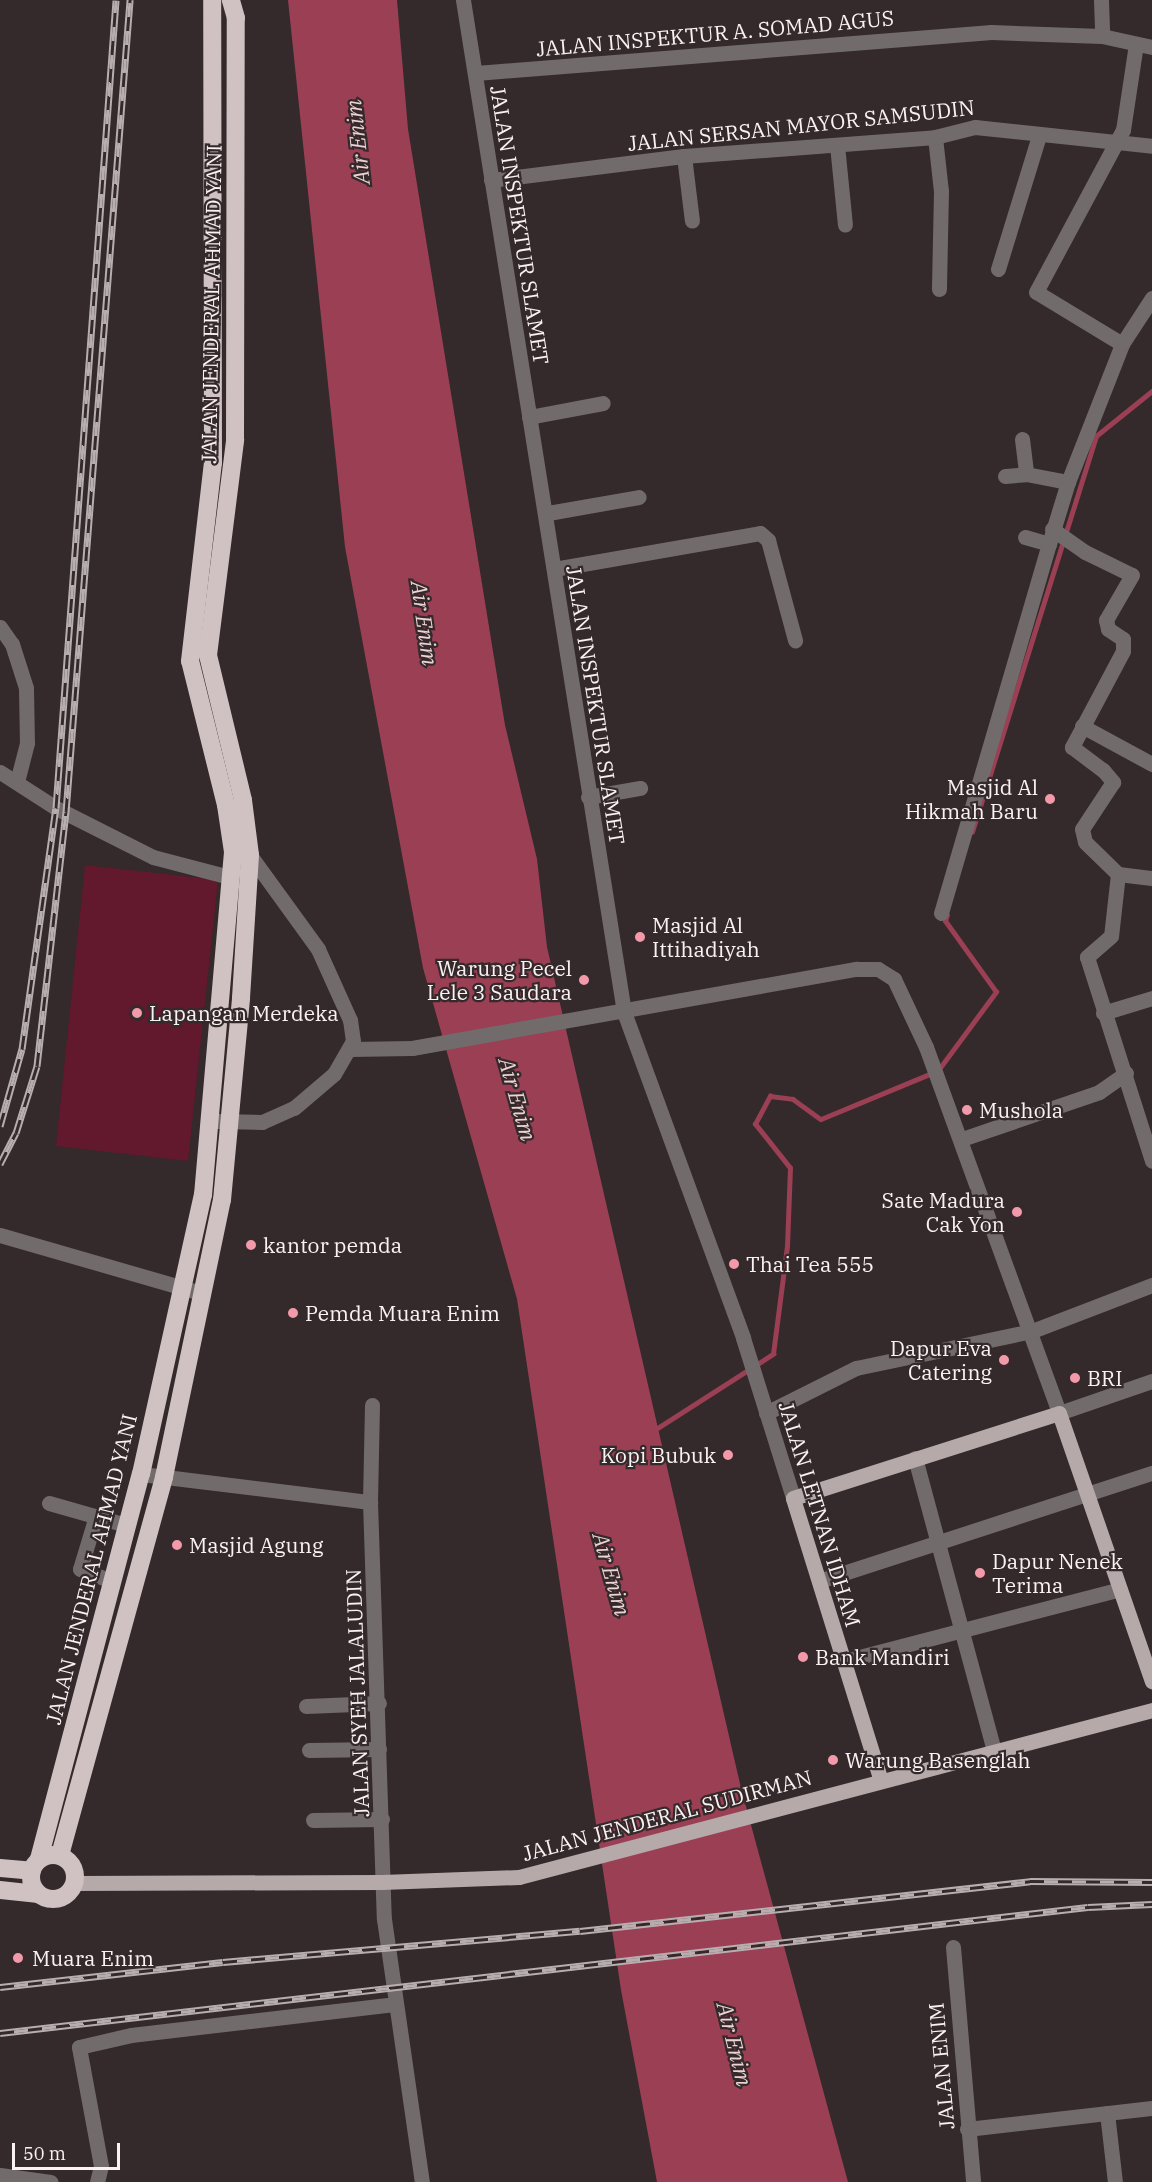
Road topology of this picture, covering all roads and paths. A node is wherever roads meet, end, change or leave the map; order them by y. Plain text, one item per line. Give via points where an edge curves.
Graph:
1 (212, 0) edge
2 (231, 0) edge
3 (463, 0) edge
4 (1101, 0) edge
5 (1102, 36) junction
6 (1136, 44) junction
7 (1152, 47) edge
8 (476, 73) junction
9 (1039, 136) junction
10 (935, 137) junction
11 (1117, 141) junction
12 (837, 145) junction
13 (1152, 146) edge
14 (684, 156) junction
15 (491, 180) junction
16 (692, 221) dead end
17 (845, 225) dead end
18 (998, 269) dead end
19 (939, 289) dead end
20 (1152, 298) edge
21 (1122, 344) junction
22 (603, 403) dead end
23 (529, 417) junction
24 (1022, 439) dead end
25 (1026, 474) junction
26 (1005, 476) dead end
27 (1068, 482) junction
28 (639, 497) dead end
29 (548, 513) junction
30 (1055, 530) junction
31 (1025, 537) dead end
32 (1049, 544) junction
33 (554, 569) junction
34 (0, 627) edge
35 (795, 640) dead end
36 (1082, 726) junction
37 (1152, 764) edge
38 (0, 772) edge
39 (17, 782) junction
40 (640, 788) dead end
41 (588, 797) junction
42 (242, 853) junction
43 (1118, 874) junction
44 (230, 878) junction
45 (1152, 878) edge
46 (941, 913) dead end
47 (1152, 998) edge
48 (624, 1012) junction
49 (1103, 1013) junction
50 (350, 1049) junction
51 (1126, 1073) junction
52 (209, 1120) junction
53 (228, 1123) junction
54 (962, 1139) junction
55 (1152, 1161) edge
56 (0, 1235) edge
57 (1152, 1285) edge
58 (181, 1287) junction
59 (201, 1293) junction
60 (1032, 1330) junction
61 (1152, 1381) edge
62 (761, 1398) joint
63 (372, 1405) dead end
64 (766, 1413) junction
65 (1059, 1413) junction
66 (915, 1458) junction
67 (1152, 1473) edge
68 (141, 1474) junction
69 (164, 1477) junction
70 (1090, 1496) junction
71 (793, 1498) junction
72 (370, 1502) junction
73 (49, 1503) dead end
74 (96, 1516) junction
75 (126, 1525) junction
76 (938, 1541) junction
77 (111, 1581) junction
78 (819, 1581) junction
79 (1120, 1589) junction
80 (962, 1630) junction
81 (844, 1661) junction
82 (1152, 1681) edge
83 (379, 1703) junction
84 (306, 1706) dead end
85 (1152, 1710) edge
86 (379, 1749) junction
87 (309, 1750) dead end
88 (994, 1751) junction
89 (881, 1781) junction
90 (382, 1819) junction
91 (313, 1820) dead end
92 (60, 1855) junction
93 (35, 1865) junction
94 (0, 1868) edge
95 (382, 1882) junction
96 (75, 1883) junction
97 (0, 1890) edge
98 (39, 1894) junction
99 (953, 1947) dead end
100 (394, 2004) junction
101 (1152, 2108) edge
102 (1107, 2113) junction
103 (967, 2130) junction
104 (0, 2175) edge
105 (420, 2181) edge
106 (51, 2182) edge
107 (97, 2182) edge
108 (973, 2182) edge
109 (1115, 2182) edge

1 - 42 highway via 213,463 190,654 226,805
2 - 42 highway, JALAN JENDERAL AHMAD YANI via 236,18 235,440 208,655 243,800
3 - 8 street, JALAN INSPEKTUR SLAMET
4 - 5 street
5 - 6 street, JALAN INSPEKTUR A. SOMAD AGUS
5 - 8 street, JALAN INSPEKTUR A. SOMAD AGUS via 991,32
6 - 7 street, JALAN INSPEKTUR A. SOMAD AGUS
6 - 11 street via 1123,130
8 - 15 street, JALAN INSPEKTUR SLAMET
9 - 10 street, JALAN SERSAN MAYOR SAMSUDIN via 975,127
9 - 11 street, JALAN SERSAN MAYOR SAMSUDIN
9 - 18 street
10 - 12 street, JALAN SERSAN MAYOR SAMSUDIN
10 - 19 street via 942,191
11 - 13 street, JALAN SERSAN MAYOR SAMSUDIN
11 - 21 street via 1036,292
12 - 14 street, JALAN SERSAN MAYOR SAMSUDIN
12 - 17 street
14 - 15 street, JALAN SERSAN MAYOR SAMSUDIN
14 - 16 street
15 - 23 street, JALAN INSPEKTUR SLAMET
20 - 21 street
21 - 27 street
22 - 23 street
23 - 29 street, JALAN INSPEKTUR SLAMET
24 - 25 street
25 - 26 street
25 - 27 street
27 - 30 street
28 - 29 street
29 - 33 street, JALAN INSPEKTUR SLAMET
30 - 32 street
30 - 36 street via 1085,552 1128,571 1133,579 1107,620 1108,629 1123,639 1123,651
31 - 32 street
32 - 46 street
33 - 35 street via 760,533 768,540
33 - 41 street, JALAN INSPEKTUR SLAMET
34 - 39 street via 12,645 26,688 27,743
36 - 37 street
36 - 43 street via 1072,747 1113,782 1082,829 1083,835
38 - 39 street
39 - 44 street via 56,808 153,857
40 - 41 street
41 - 48 street, JALAN INSPEKTUR SLAMET
42 - 44 highway, JALAN JENDERAL AHMAD YANI
42 - 50 street via 318,949 350,1020
42 - 53 highway, JALAN JENDERAL AHMAD YANI
43 - 45 street
43 - 49 street via 1111,936 1087,957
44 - 52 highway, JALAN JENDERAL AHMAD YANI
47 - 49 street
48 - 50 street via 412,1048
48 - 54 street via 857,969 878,969 894,979
48 - 62 street, JALAN INSPEKTUR SLAMET via 743,1338
49 - 51 street
50 - 53 street via 334,1074 294,1108 262,1122
51 - 54 street via 1100,1092
51 - 55 street
52 - 53 street
52 - 58 highway, JALAN JENDERAL AHMAD YANI via 203,1196
53 - 59 highway, JALAN JENDERAL AHMAD YANI via 222,1200
54 - 60 street
56 - 58 street
57 - 60 street
58 - 59 street
58 - 68 highway, JALAN JENDERAL AHMAD YANI
59 - 69 highway, JALAN JENDERAL AHMAD YANI
60 - 64 street via 856,1368
60 - 65 street
61 - 65 street
62 - 64 street, JALAN LETNAN IDHAM
63 - 72 street, JALAN SYEH JALALUDIN
64 - 71 street, JALAN LETNAN IDHAM
65 - 66 main road
65 - 70 main road
66 - 71 main road
66 - 76 street
67 - 70 street
68 - 69 street
68 - 75 highway, JALAN JENDERAL AHMAD YANI
69 - 72 street
69 - 92 highway, JALAN JENDERAL AHMAD YANI
70 - 76 street
70 - 79 main road
71 - 78 main road, JALAN LETNAN IDHAM
72 - 83 street, JALAN SYEH JALALUDIN
73 - 74 street
74 - 75 street
74 - 77 street via 80,1569
75 - 77 highway, JALAN JENDERAL AHMAD YANI
76 - 78 street
76 - 80 street
77 - 93 highway, JALAN JENDERAL AHMAD YANI
78 - 81 main road, JALAN LETNAN IDHAM
79 - 80 street
79 - 82 main road
80 - 81 street
80 - 88 street
81 - 89 main road, JALAN LETNAN IDHAM
83 - 84 street
83 - 86 street, JALAN SYEH JALALUDIN
85 - 88 main road, JALAN JENDERAL SUDIRMAN
86 - 87 street
86 - 90 street, JALAN SYEH JALALUDIN
88 - 89 main road, JALAN JENDERAL SUDIRMAN
89 - 95 main road, JALAN JENDERAL SUDIRMAN via 519,1877
90 - 91 street
90 - 95 street, JALAN SYEH JALALUDIN
92 - 93 highway
92 - 96 highway via 70,1861
93 - 94 highway
93 - 98 highway via 32,1884
95 - 96 main road, JALAN JENDERAL SUDIRMAN
95 - 100 street, JALAN SYEH JALALUDIN
96 - 98 highway via 60,1898
97 - 98 highway
99 - 103 street, JALAN ENIM
100 - 105 street, JALAN SYEH JALALUDIN
100 - 107 street via 141,2034 79,2047 101,2166
101 - 102 street
102 - 103 street
102 - 109 street
103 - 108 street, JALAN ENIM
104 - 106 street

